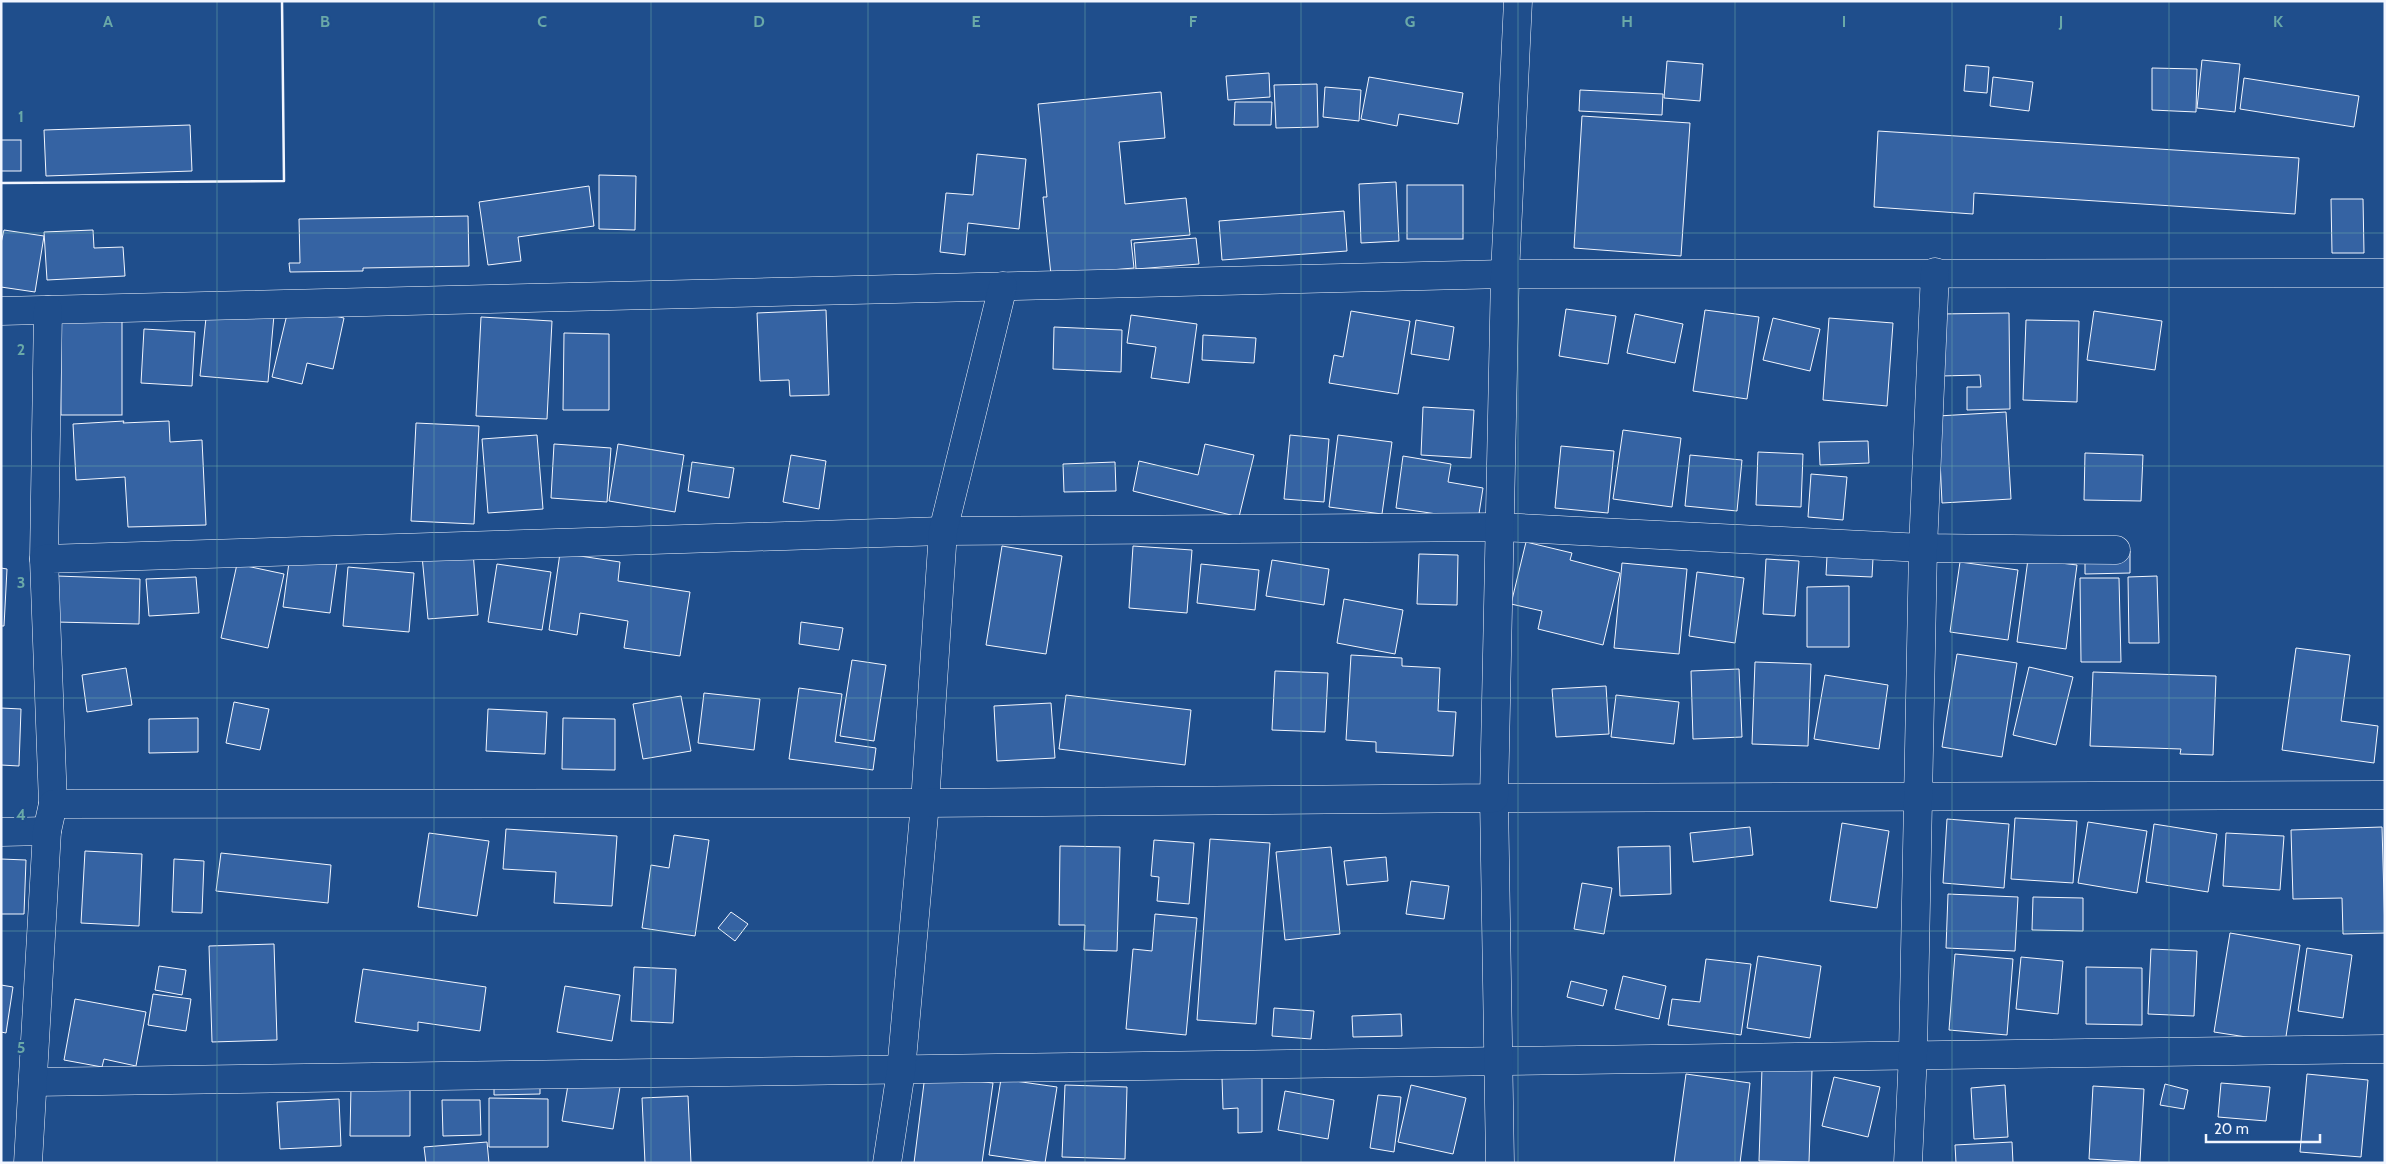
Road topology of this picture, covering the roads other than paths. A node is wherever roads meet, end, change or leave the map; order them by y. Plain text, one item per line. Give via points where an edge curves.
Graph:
1 (1518, 1) edge
2 (1935, 272) junction
3 (2385, 273) edge
4 (1505, 274) junction
5 (1003, 286) junction
6 (48, 310) junction
7 (1, 311) edge
8 (1499, 527) junction
9 (943, 531) junction
10 (1923, 548) junction
11 (2116, 550) dead end
12 (44, 559) junction
13 (2385, 795) edge
14 (1918, 796) junction
15 (1494, 798) junction
16 (925, 803) junction
17 (53, 804) junction
18 (47, 831) junction
19 (1, 832) edge
20 (2385, 1048) edge
21 (1913, 1053) junction
22 (1498, 1061) junction
23 (901, 1070) junction
24 (33, 1082) junction
25 (28, 1163) edge
26 (887, 1163) edge
27 (1500, 1163) edge
28 (1908, 1163) edge

1 - 4 street
2 - 3 street
2 - 4 street
2 - 10 street
4 - 5 street
4 - 8 street
5 - 6 street
5 - 9 street
6 - 7 street
6 - 12 street
8 - 9 street
8 - 10 street
8 - 15 street
9 - 12 street
9 - 16 street
10 - 11 street
10 - 14 street
12 - 17 street
13 - 14 street
14 - 15 street
14 - 21 street
15 - 16 street
15 - 22 street
16 - 17 street
16 - 23 street
17 - 18 street
18 - 19 street
18 - 24 street
20 - 21 street
21 - 22 street
21 - 28 street
22 - 23 street
22 - 27 street
23 - 24 street
23 - 26 street
24 - 25 street

